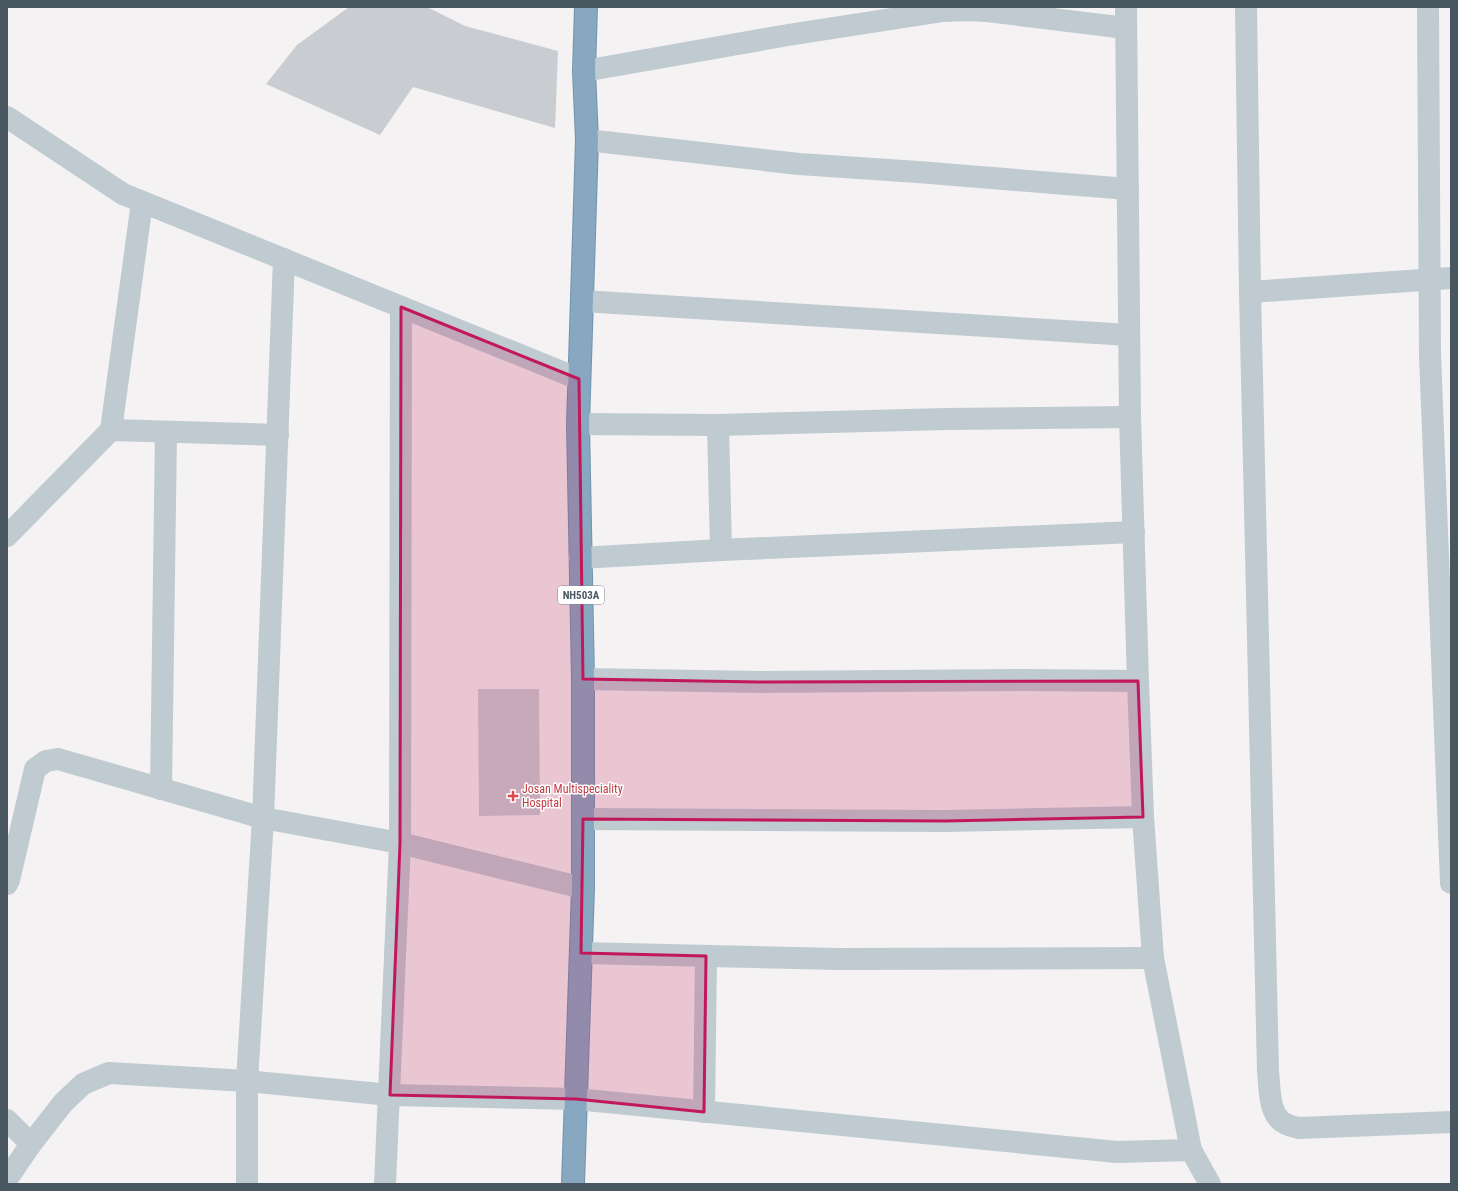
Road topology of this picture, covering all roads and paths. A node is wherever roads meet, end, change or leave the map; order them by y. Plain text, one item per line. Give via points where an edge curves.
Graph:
1 (586, 7) edge
2 (1126, 7) edge
3 (1246, 7) edge
4 (1428, 7) edge
5 (898, 13) edge
6 (1126, 28) junction
7 (584, 70) junction
8 (7, 117) edge
9 (587, 140) junction
10 (1128, 189) junction
11 (142, 202) junction
12 (284, 259) junction
13 (1451, 278) edge
14 (1429, 280) junction
15 (1250, 292) junction
16 (582, 301) junction
17 (401, 307) junction
18 (1129, 334) junction
19 (579, 379) junction
20 (1130, 417) junction
21 (578, 424) junction
22 (718, 425) junction
23 (111, 430) junction
24 (166, 432) junction
25 (278, 435) junction
26 (1134, 532) junction
27 (7, 536) edge
28 (721, 550) junction
29 (580, 558) junction
30 (583, 679) junction
31 (1138, 681) junction
32 (1447, 685) edge
33 (161, 789) junction
34 (1143, 817) junction
35 (264, 818) junction
36 (583, 819) junction
37 (400, 843) junction
38 (1451, 883) edge
39 (7, 884) edge
40 (583, 888) junction
41 (581, 953) junction
42 (706, 956) junction
43 (1153, 958) junction
44 (247, 1081) junction
45 (390, 1094) junction
46 (576, 1099) junction
47 (704, 1112) junction
48 (7, 1120) edge
49 (1451, 1122) edge
50 (31, 1144) junction
51 (1191, 1150) junction
52 (7, 1179) edge
53 (247, 1184) edge
54 (386, 1184) edge
55 (573, 1184) edge
56 (1210, 1184) edge

1 - 7 highway, NH503A
2 - 6 street
3 - 15 street
4 - 14 street
5 - 6 street via 968,10
5 - 7 street
6 - 10 street
7 - 9 highway, NH503A
8 - 11 street via 123,194
9 - 10 street via 800,164
9 - 16 highway, NH503A
10 - 18 street
11 - 12 street
11 - 23 street
12 - 17 street
12 - 25 street
13 - 14 street
14 - 15 street
14 - 32 street via 1430,355
15 - 49 street via 1268,1071 1271,1104 1276,1116 1285,1124 1298,1128
16 - 18 street
16 - 19 highway, NH503A
17 - 19 street
17 - 37 street
18 - 20 street
19 - 21 highway, NH503A
20 - 22 street
20 - 26 street
21 - 22 street
21 - 29 highway, NH503A
22 - 28 street
23 - 24 street
23 - 27 street
24 - 25 street
24 - 33 street
25 - 35 street
26 - 28 street
26 - 31 street
28 - 29 street
29 - 30 highway, NH503A
30 - 31 street via 759,682
30 - 36 highway, NH503A
31 - 34 street
32 - 38 street
33 - 35 street
33 - 39 street via 58,759 46,761 35,769
34 - 36 street via 945,821
34 - 43 street
35 - 37 street
35 - 44 street
36 - 40 highway, NH503A
37 - 40 street
37 - 45 street
40 - 41 highway, NH503A
41 - 42 street
41 - 46 highway, NH503A
42 - 43 street via 839,959
42 - 47 street
43 - 51 street
44 - 45 street
44 - 50 street via 109,1073 83,1084 63,1104
44 - 53 street
45 - 46 street
45 - 54 street
46 - 47 street
46 - 55 highway, NH503A
47 - 51 street via 1117,1152
48 - 50 street
50 - 52 street
51 - 56 street

